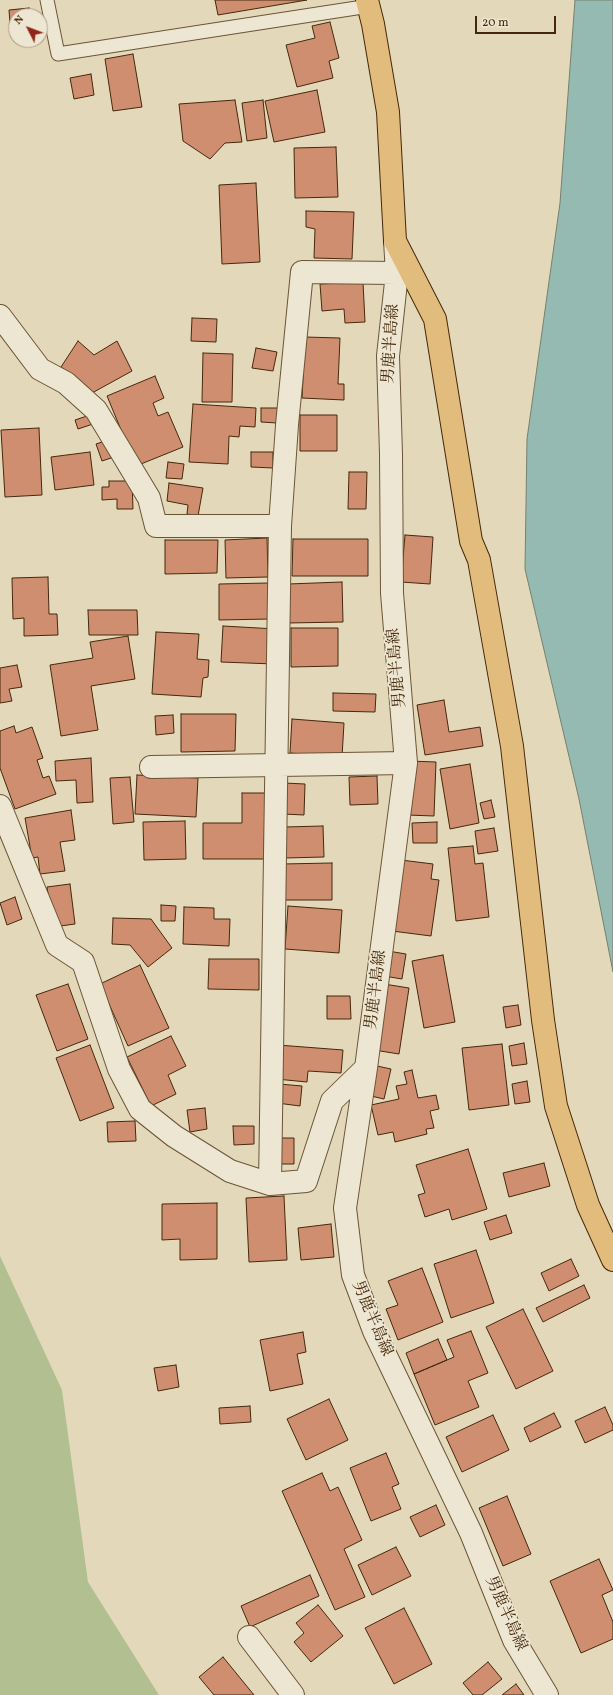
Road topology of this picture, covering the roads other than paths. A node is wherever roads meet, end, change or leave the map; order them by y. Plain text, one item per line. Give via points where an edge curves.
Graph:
1 (47, 0) edge
2 (368, 3) edge
3 (395, 241) junction
4 (398, 273) junction
5 (0, 316) edge
6 (280, 526) junction
7 (406, 763) junction
8 (277, 766) junction
9 (152, 767) dead end
10 (0, 806) edge
11 (366, 1068) junction
12 (270, 1184) junction
13 (613, 1260) edge
14 (249, 1638) dead end
15 (293, 1695) edge
16 (547, 1695) edge

1 - 2 lane via 58,54
2 - 3 main road, 男鹿半島線 via 388,112
3 - 4 street, 男鹿半島線
3 - 13 main road, 男鹿半島線 via 434,319 471,541 479,560 512,746 556,1106 588,1205
4 - 6 street via 302,272
4 - 7 street, 男鹿半島線 via 388,356 392,593
5 - 6 street via 40,369 66,383 96,410 148,498 156,526
6 - 8 street
7 - 8 street
7 - 11 street, 男鹿半島線
8 - 9 street
8 - 12 street
10 - 12 street via 57,945 83,962 119,1069 140,1109 174,1136 230,1171
11 - 12 street via 332,1101 306,1181
11 - 16 street, 男鹿半島線 via 345,1208 353,1275 374,1331 471,1533 514,1640
14 - 15 street

